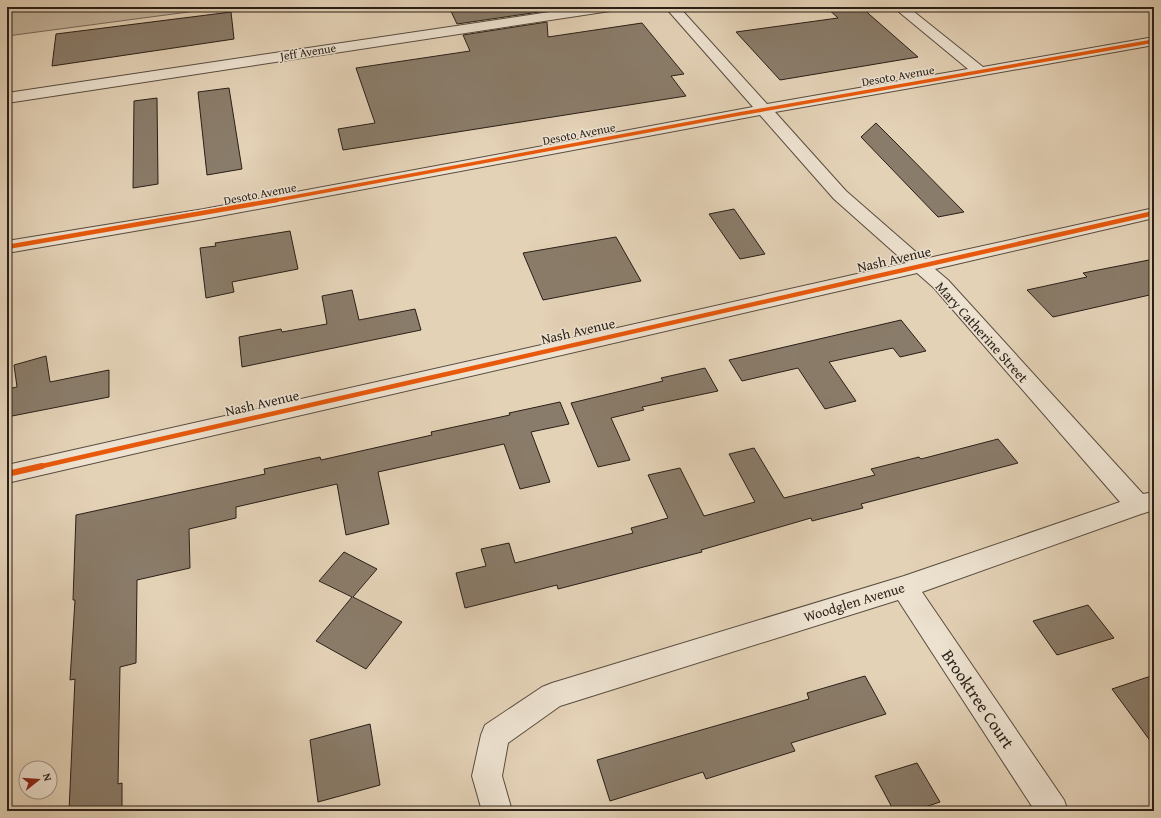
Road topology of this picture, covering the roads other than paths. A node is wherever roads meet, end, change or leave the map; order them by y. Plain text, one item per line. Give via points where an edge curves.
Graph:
1 (610, 7) edge
2 (672, 7) edge
3 (900, 7) edge
4 (1154, 41) edge
5 (979, 71) junction
6 (7, 98) edge
7 (763, 110) junction
8 (1154, 213) edge
9 (7, 247) edge
10 (920, 265) junction
11 (7, 474) edge
12 (1146, 503) edge
13 (904, 587) junction
14 (497, 811) edge
15 (1053, 811) edge

1 - 6 street, Jeff Avenue
2 - 7 street, Mary Catherine Street
3 - 5 street
4 - 5 street, Desoto Avenue
5 - 7 street, Desoto Avenue
7 - 9 street, Desoto Avenue via 204,214
7 - 10 street, Mary Catherine Street via 840,195
8 - 10 street, Nash Avenue
10 - 11 street, Nash Avenue
10 - 12 street, Mary Catherine Street via 941,284 1102,466
12 - 13 street, Woodglen Avenue
13 - 14 street, Woodglen Avenue via 552,696 495,735 487,776
13 - 15 street, Brooktree Court

